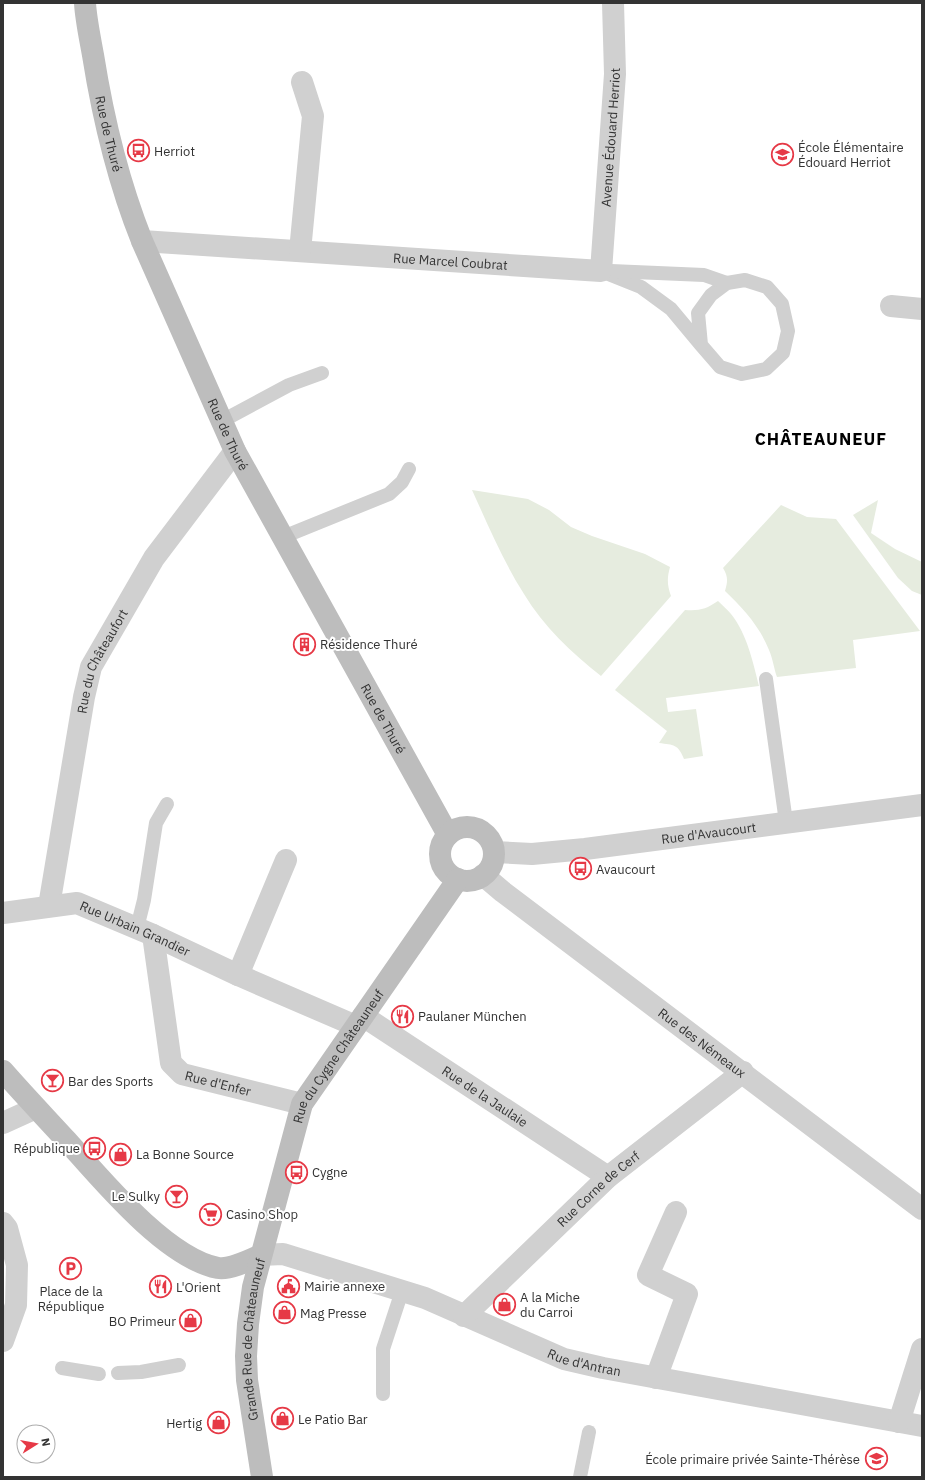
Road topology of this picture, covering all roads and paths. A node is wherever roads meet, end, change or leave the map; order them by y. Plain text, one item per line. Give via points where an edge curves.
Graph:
1 (85, 3) edge
2 (613, 3) edge
3 (302, 82) dead end
4 (142, 241) junction
5 (300, 251) junction
6 (601, 271) junction
7 (727, 283) junction
8 (891, 306) dead end
9 (922, 309) edge
10 (701, 345) junction
11 (322, 373) dead end
12 (222, 421) junction
13 (235, 451) junction
14 (409, 469) dead end
15 (283, 537) junction
16 (766, 679) dead end
17 (167, 804) dead end
18 (922, 805) edge
19 (786, 822) junction
20 (448, 835) junction
21 (494, 852) junction
22 (286, 860) dead end
23 (483, 875) junction
24 (458, 879) junction
25 (49, 906) junction
26 (3, 913) edge
27 (145, 932) junction
28 (238, 975) junction
29 (359, 1021) junction
30 (3, 1072) edge
31 (743, 1072) junction
32 (302, 1104) junction
33 (36, 1108) junction
34 (3, 1123) edge
35 (608, 1177) junction
36 (922, 1208) edge
37 (676, 1212) dead end
38 (3, 1223) edge
39 (261, 1255) junction
40 (402, 1291) junction
41 (464, 1316) junction
42 (3, 1341) edge
43 (922, 1349) edge
44 (179, 1365) dead end
45 (62, 1368) dead end
46 (118, 1373) dead end
47 (99, 1374) dead end
48 (656, 1378) junction
49 (383, 1394) dead end
50 (899, 1422) junction
51 (922, 1426) edge
52 (589, 1432) dead end
53 (262, 1477) edge
54 (580, 1477) edge

1 - 4 main road, Rue de Thuré via 98,91 112,151
2 - 6 street, Avenue Édouard Herriot via 615,74
3 - 5 street via 312,116
4 - 5 street, Rue Marcel Coubrat
4 - 12 main road, Rue de Thuré
5 - 6 street, Rue Marcel Coubrat
6 - 7 lane, Rue Marcel Coubrat via 704,275
6 - 10 lane, Rue Marcel Coubrat via 641,287 671,309
7 - 10 lane, Rue Marcel Coubrat via 711,295 698,313
7 - 10 lane, Rue Marcel Coubrat via 745,280 767,287 782,304 788,331 783,353 766,369 742,374 720,366
8 - 9 street
11 - 12 lane via 289,385
12 - 13 main road, Rue de Thuré
13 - 15 main road, Rue de Thuré
13 - 25 street, Rue du Châteaufort via 154,558 91,667
14 - 15 lane via 402,482 389,494
15 - 20 main road, Rue de Thuré
16 - 19 lane
17 - 27 lane via 156,823 144,900
18 - 19 street, Rue d'Avaucourt
19 - 21 street, Rue d'Avaucourt via 585,849 532,854
20 - 21 main road via 459,828 472,827 481,830 488,836
20 - 24 main road via 443,843 441,860 450,875
21 - 23 main road via 493,861
22 - 28 street
23 - 24 main road via 471,880
23 - 31 street, Rue des Némeaux
24 - 29 main road, Rue du Cygne Châteauneuf
25 - 26 street, Rue Urbain Grandier
25 - 27 street, Rue Urbain Grandier via 77,903
27 - 28 street, Rue Urbain Grandier
27 - 32 street, Rue d'Enfer via 171,1063 182,1074
28 - 29 street, Rue Urbain Grandier
29 - 32 main road, Rue du Cygne Châteauneuf
29 - 35 street, Rue de la Jaulaie
30 - 33 main road, Grande Rue de Châteauneuf
31 - 35 street, Rue Corne de Cerf
31 - 36 street, Rue des Némeaux
32 - 39 main road, Rue du Cygne Châteauneuf
33 - 34 street
33 - 39 main road, Grande Rue de Châteauneuf via 137,1216 171,1245 202,1264 220,1269 241,1264
35 - 41 street, Rue Corne de Cerf
37 - 48 street via 648,1275 686,1294
38 - 42 street via 7,1228 17,1265 16,1305
39 - 40 street, Rue d'Antran via 283,1254
39 - 53 main road, Grande Rue de Châteauneuf via 253,1287 246,1356
40 - 41 street, Rue d'Antran via 425,1298
40 - 49 lane via 383,1349
41 - 48 street, Rue d'Antran via 601,1374
43 - 50 street
44 - 46 lane
45 - 47 lane
48 - 50 street, Rue d'Antran
50 - 51 street, Rue d'Antran
52 - 54 lane

